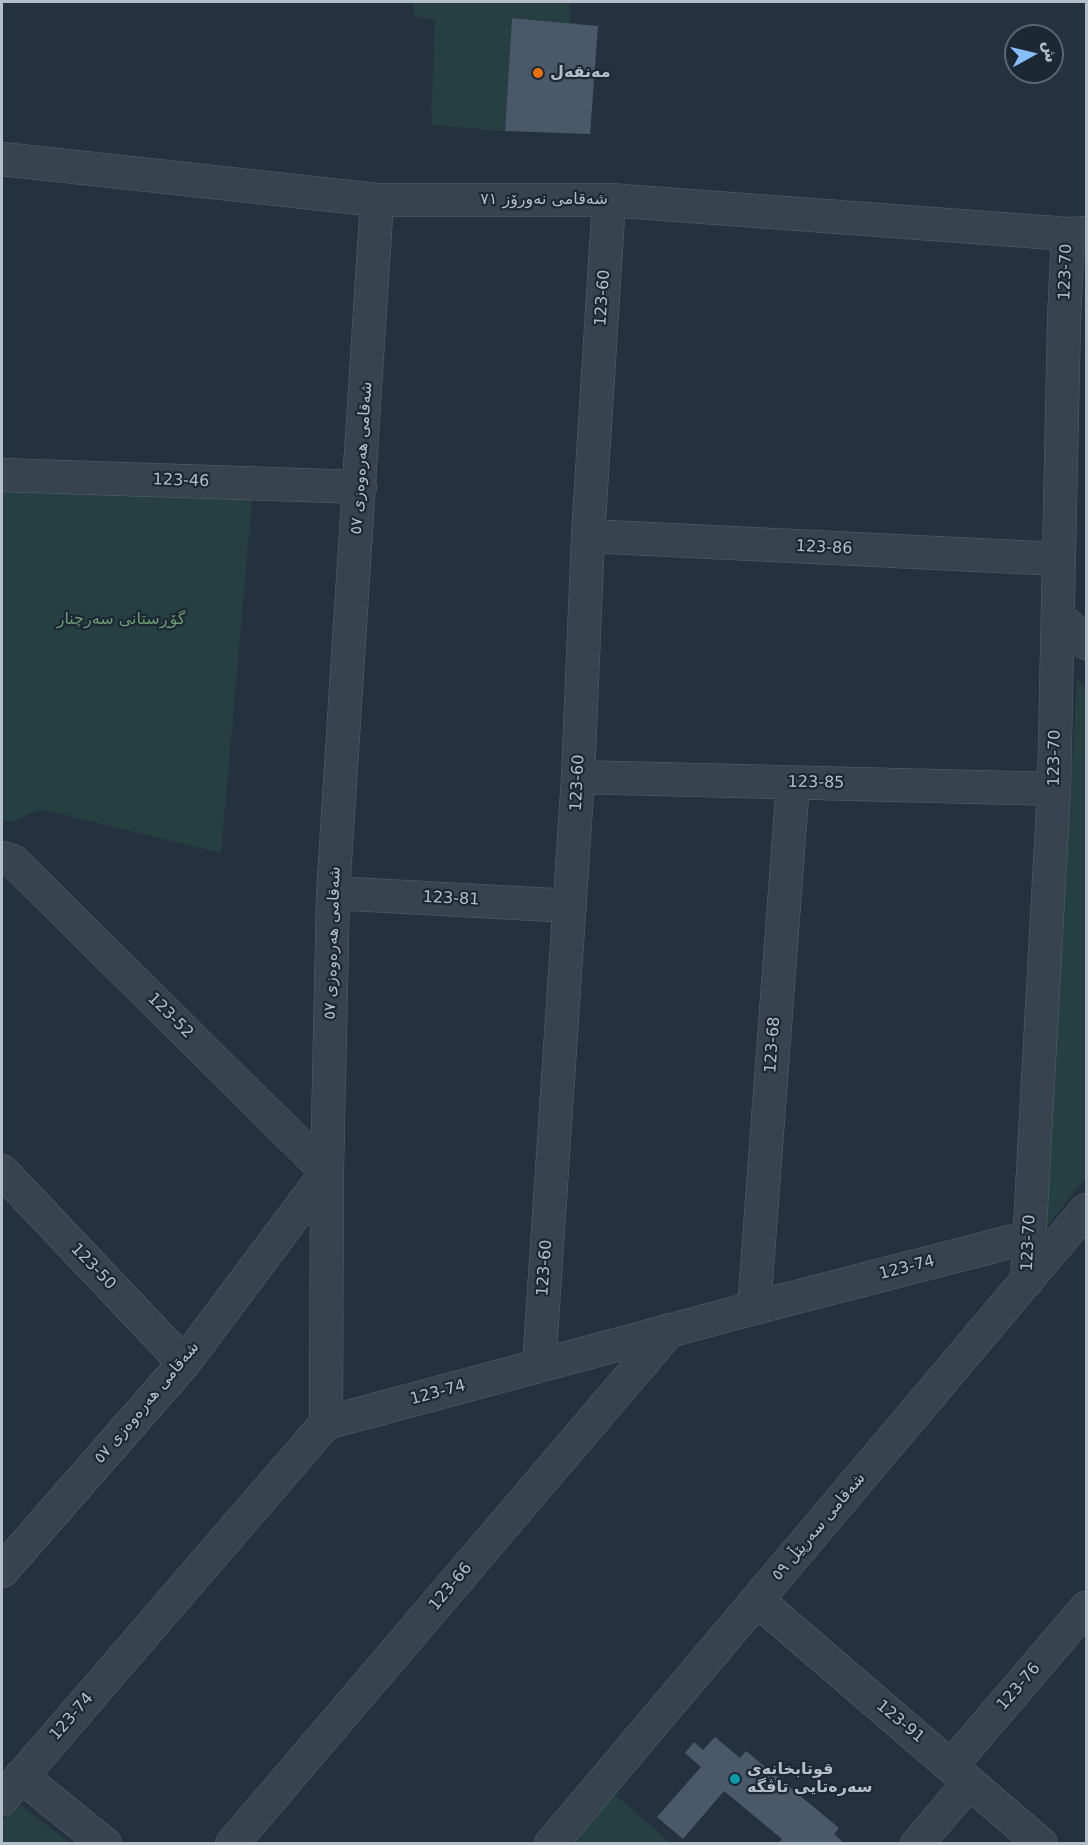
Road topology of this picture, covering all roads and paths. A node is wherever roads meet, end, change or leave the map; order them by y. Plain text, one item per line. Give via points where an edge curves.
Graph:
1 (2, 159) edge
2 (377, 200) junction
3 (609, 200) junction
4 (1077, 234) edge
5 (1075, 331) edge
6 (2, 475) edge
7 (360, 487) junction
8 (588, 536) junction
9 (1059, 559) junction
10 (1058, 616) junction
11 (1086, 643) edge
12 (578, 777) junction
13 (793, 783) junction
14 (1054, 789) junction
15 (5, 865) edge
16 (333, 893) junction
17 (570, 906) junction
18 (2, 1172) edge
19 (327, 1172) junction
20 (1086, 1210) edge
21 (1029, 1237) junction
22 (1027, 1281) junction
23 (754, 1308) junction
24 (670, 1330) junction
25 (184, 1363) junction
26 (539, 1366) junction
27 (326, 1424) junction
28 (2, 1571) edge
29 (757, 1600) junction
30 (1086, 1608) edge
31 (960, 1774) junction
32 (11, 1787) edge
33 (105, 1844) edge
34 (232, 1844) edge
35 (551, 1844) edge
36 (917, 1844) edge
37 (1041, 1844) edge

1 - 2 street, شەقامی نەورۆز ٧١
2 - 3 street, شەقامی نەورۆز ٧١
2 - 7 street, شەقامی هەرەوەزی ٥٧
3 - 4 street, شەقامی نەورۆز ٧١
3 - 8 street, 123-60
4 - 5 street, 123-70
5 - 9 street, 123-70
6 - 7 street, 123-46
7 - 16 street, شەقامی هەرەوەزی ٥٧
8 - 9 street, 123-86
8 - 12 street, 123-60
9 - 10 street, 123-70
10 - 11 street
10 - 14 street, 123-70
12 - 13 street, 123-85
12 - 17 street, 123-60
13 - 14 street, 123-85
13 - 23 street, 123-68
14 - 21 street, 123-70
15 - 19 street, 123-52
16 - 17 street, 123-81
16 - 19 street, شەقامی هەرەوەزی ٥٧
17 - 26 street, 123-60
18 - 25 street, 123-50
19 - 25 street, شەقامی هەرەوەزی ٥٧
19 - 27 street
20 - 22 street, شەقامی سەرپێڵ ٥٩
21 - 22 street, 123-70
21 - 23 street, 123-74
22 - 29 street, شەقامی سەرپێڵ ٥٩
23 - 24 street, 123-74
24 - 26 street, 123-74
24 - 34 street, 123-66
25 - 28 street, شەقامی هەرەوەزی ٥٧
26 - 27 street, 123-74
27 - 32 street, 123-74
29 - 31 street, 123-91
29 - 35 street, شەقامی سەرپێڵ ٥٩
30 - 31 street, 123-76
31 - 36 street, 123-76
31 - 37 street, 123-91
32 - 33 street

